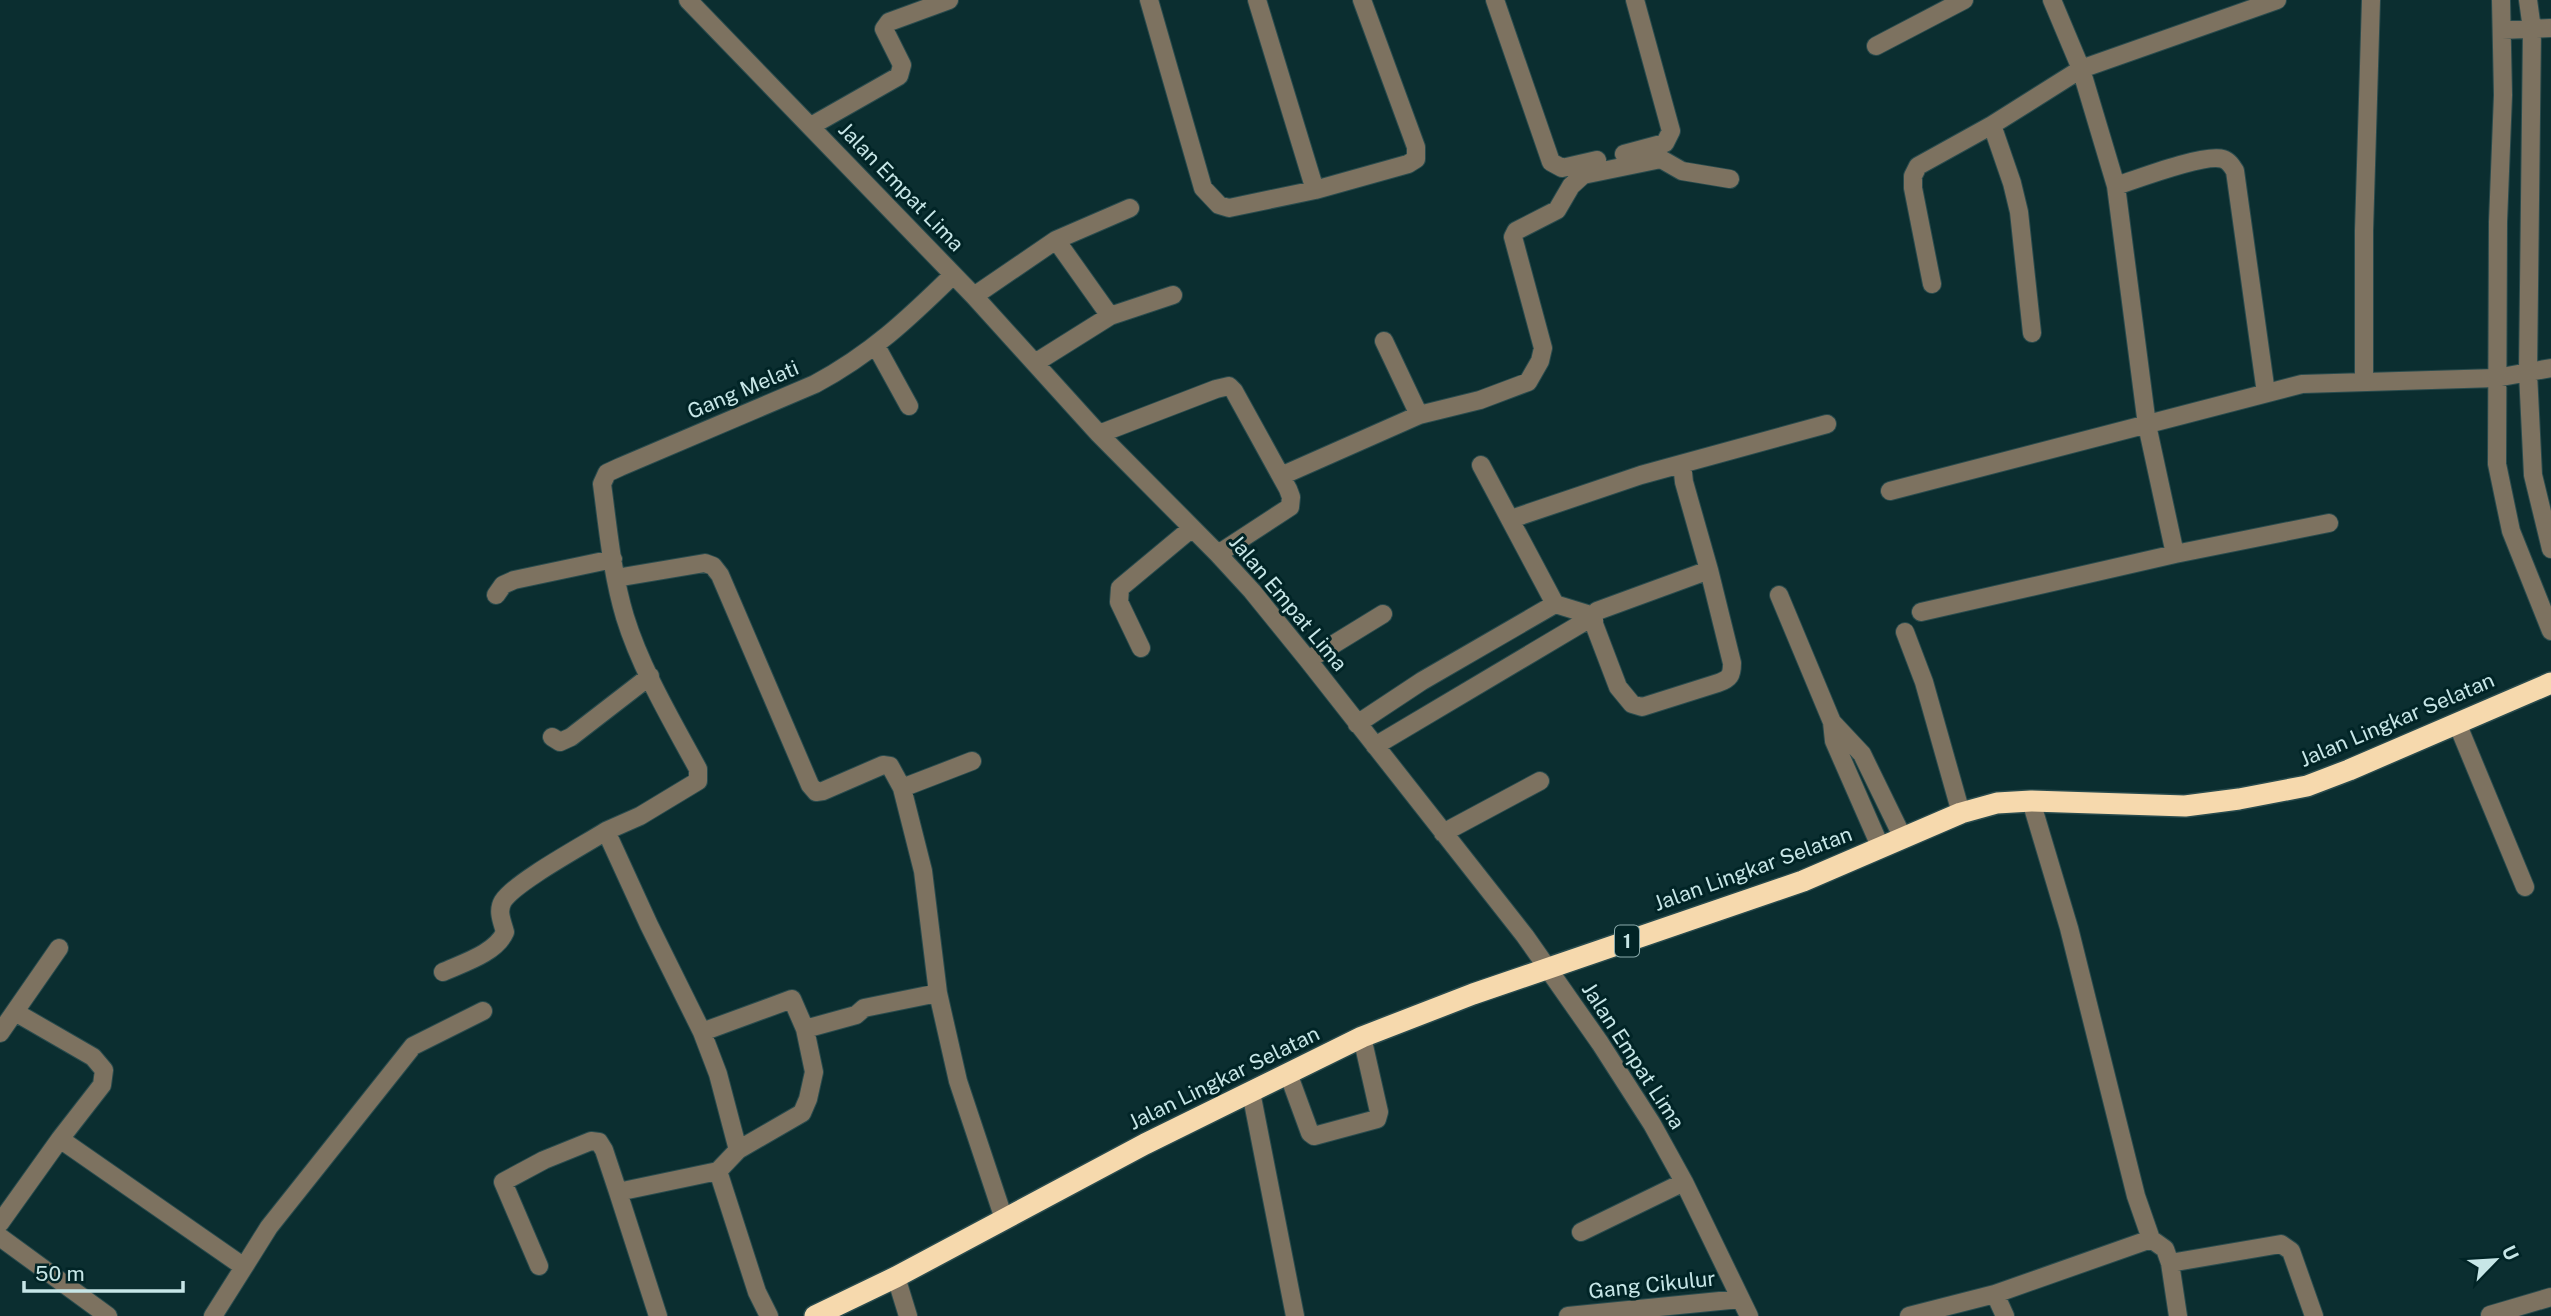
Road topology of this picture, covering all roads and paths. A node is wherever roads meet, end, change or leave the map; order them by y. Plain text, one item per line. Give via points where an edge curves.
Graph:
1 (688, 0) edge
2 (949, 0) edge
3 (1149, 0) edge
4 (1257, 0) edge
5 (1362, 0) edge
6 (1494, 0) edge
7 (1635, 0) edge
8 (1964, 0) edge
9 (2052, 0) edge
10 (2277, 0) edge
11 (2371, 0) edge
12 (2501, 0) edge
13 (2528, 0) edge
14 (2551, 28) edge
15 (2532, 29) junction
16 (2502, 30) junction
17 (1876, 46) dead end
18 (2081, 69) junction
19 (1992, 125) junction
20 (811, 127) junction
21 (1730, 179) dead end
22 (2116, 186) junction
23 (1315, 190) junction
24 (1130, 208) dead end
25 (1056, 240) junction
26 (953, 275) junction
27 (1932, 284) dead end
28 (1172, 295) dead end
29 (974, 296) junction
30 (1110, 316) junction
31 (2032, 333) dead end
32 (1384, 341) dead end
33 (876, 346) junction
34 (1035, 363) junction
35 (2551, 368) edge
36 (2528, 373) junction
37 (2496, 378) junction
38 (2364, 382) junction
39 (2266, 393) junction
40 (909, 405) dead end
41 (1419, 415) junction
42 (1827, 424) dead end
43 (2147, 425) junction
44 (1099, 434) junction
45 (1682, 464) junction
46 (1481, 465) dead end
47 (1281, 476) junction
48 (1891, 491) dead end
49 (1511, 519) junction
50 (2329, 523) dead end
51 (1192, 528) junction
52 (2551, 549) edge
53 (1219, 554) junction
54 (2175, 554) junction
55 (613, 559) junction
56 (1709, 570) junction
57 (616, 578) junction
58 (1779, 594) dead end
59 (496, 596) dead end
60 (1555, 604) junction
61 (1921, 612) dead end
62 (1383, 614) dead end
63 (1594, 616) junction
64 (2551, 631) edge
65 (1905, 632) dead end
66 (1141, 648) dead end
67 (1308, 660) junction
68 (650, 677) junction
69 (2551, 682) edge
70 (1832, 722) junction
71 (2457, 723) junction
72 (1357, 724) junction
73 (552, 737) dead end
74 (1375, 746) junction
75 (972, 761) dead end
76 (1541, 781) dead end
77 (902, 789) junction
78 (2031, 801) junction
79 (1961, 813) junction
80 (606, 831) junction
81 (1443, 833) junction
82 (1902, 836) junction
83 (1880, 846) junction
84 (2525, 887) dead end
85 (59, 948) dead end
86 (1548, 970) junction
87 (443, 972) dead end
88 (938, 993) junction
89 (483, 1011) dead end
90 (15, 1012) junction
91 (805, 1029) junction
92 (702, 1032) junction
93 (0, 1033) edge
94 (1362, 1037) junction
95 (1288, 1073) junction
96 (1251, 1092) junction
97 (60, 1139) junction
98 (738, 1150) junction
99 (718, 1171) junction
100 (1684, 1182) junction
101 (618, 1192) junction
102 (1004, 1219) junction
103 (0, 1223) edge
104 (1581, 1232) dead end
105 (0, 1237) edge
106 (2151, 1239) junction
107 (247, 1261) junction
108 (2170, 1263) junction
109 (539, 1266) dead end
110 (896, 1277) junction
111 (1995, 1294) junction
112 (2551, 1297) edge
113 (1740, 1299) junction
114 (2490, 1315) edge
115 (108, 1316) edge
116 (212, 1316) edge
117 (658, 1316) edge
118 (769, 1316) edge
119 (815, 1316) edge
120 (908, 1316) edge
121 (1295, 1316) edge
122 (1568, 1316) edge
123 (1749, 1316) edge
124 (1909, 1316) edge
125 (2004, 1316) edge
126 (2178, 1316) edge
127 (2314, 1316) edge

1 - 20 street, Jalan Empat Lima
2 - 20 street via 889,22 884,29 902,65 899,76
3 - 23 street via 1203,188 1211,198 1229,208
4 - 23 street
5 - 23 street via 1416,147 1416,159
6 - 7 street via 1548,157 1562,168 1660,146 1668,139 1670,124
8 - 17 street
9 - 18 street
10 - 18 street
11 - 38 street
12 - 16 street
13 - 15 street
14 - 15 street
15 - 16 street
15 - 36 street
16 - 37 street
18 - 19 street
18 - 22 street
19 - 27 street via 1917,166 1913,176
19 - 31 street via 2019,212
20 - 26 street, Jalan Empat Lima
21 - 41 street via 1682,171 1661,159 1576,180 1558,210 1516,231 1513,237 1543,348 1528,382
22 - 39 street via 2199,160 2221,158 2235,171
22 - 43 street
24 - 25 street
25 - 29 street
25 - 30 street
26 - 29 street, Jalan Empat Lima
26 - 33 street, Gang Melati
28 - 30 street
29 - 34 street, Jalan Empat Lima
30 - 34 street
32 - 41 street
33 - 40 street
33 - 55 street, Gang Melati via 815,384 607,473 602,484
34 - 44 street, Jalan Empat Lima
35 - 36 street
36 - 37 street
36 - 52 street via 2532,467
37 - 38 street
37 - 64 street via 2501,489 2511,531
38 - 39 street via 2302,384
39 - 43 street
41 - 47 street
42 - 45 street
43 - 48 street
43 - 54 street
44 - 47 street via 1229,386
44 - 51 street, Jalan Empat Lima
45 - 49 street
45 - 56 street
46 - 49 street
47 - 53 street via 1291,497 1290,507
49 - 60 street
50 - 54 street
51 - 53 street, Jalan Empat Lima
51 - 66 street via 1120,588 1119,601
53 - 67 street, Jalan Empat Lima
54 - 61 street
55 - 57 street, Gang Melati
55 - 59 street via 514,580 503,585
56 - 63 street via 1606,606
56 - 63 street via 1732,663 1728,680 1642,707 1632,704 1618,687
57 - 68 street, Gang Melati via 626,619
57 - 77 street via 705,563 713,566 810,785 816,792 824,791 883,765 890,766
58 - 70 street
60 - 63 street
60 - 72 street
62 - 67 street
63 - 74 street
65 - 79 street
67 - 72 street, Jalan Empat Lima
68 - 73 street via 571,737 560,742
68 - 80 street, Gang Melati via 698,769 698,781
69 - 71 highway, Jalan Lingkar Selatan / 1
70 - 82 street via 1862,754
70 - 83 street via 1834,741
71 - 78 highway, Jalan Lingkar Selatan / 1 via 2307,786 2239,799 2185,806
71 - 84 street
72 - 74 street, Jalan Empat Lima
74 - 81 street, Jalan Empat Lima
75 - 77 street
76 - 81 street
77 - 88 street via 923,871
78 - 79 highway, Jalan Lingkar Selatan / 1 via 1997,803
78 - 106 street
79 - 82 highway, Jalan Lingkar Selatan / 1
80 - 87 street via 521,884 503,902 499,914 505,932 502,939
80 - 92 street
81 - 86 street, Jalan Empat Lima
82 - 83 highway, Jalan Lingkar Selatan / 1
83 - 86 highway, Jalan Lingkar Selatan / 1 via 1803,881
85 - 90 street
86 - 94 highway, Jalan Lingkar Selatan / 1
86 - 100 street, Jalan Empat Lima via 1652,1124
88 - 91 street via 864,1008 856,1015
88 - 102 street via 958,1081
89 - 107 street via 413,1046
90 - 93 street
90 - 97 street via 93,1057 104,1070 102,1085
91 - 92 street via 792,999
91 - 98 street via 814,1072 802,1113
92 - 98 street
94 - 95 highway, Jalan Lingkar Selatan / 1
94 - 95 street via 1377,1119 1314,1136
95 - 96 highway, Jalan Lingkar Selatan / 1
96 - 102 highway, Jalan Lingkar Selatan / 1
96 - 121 street
97 - 103 street
97 - 107 street
98 - 99 street
99 - 101 street
99 - 118 street
100 - 104 street
100 - 113 street, Jalan Empat Lima
101 - 109 street via 604,1150 592,1141 503,1182
101 - 117 street
102 - 110 highway, Jalan Lingkar Selatan / 1
105 - 115 street
106 - 108 street via 2165,1249
106 - 111 street
107 - 116 street
108 - 126 street
108 - 127 street via 2281,1244 2291,1251
110 - 119 highway, Jalan Lingkar Selatan / 1
110 - 120 street
111 - 124 street
111 - 125 street
112 - 114 street
113 - 122 street, Gang Cikulur
113 - 123 street, Jalan Empat Lima

